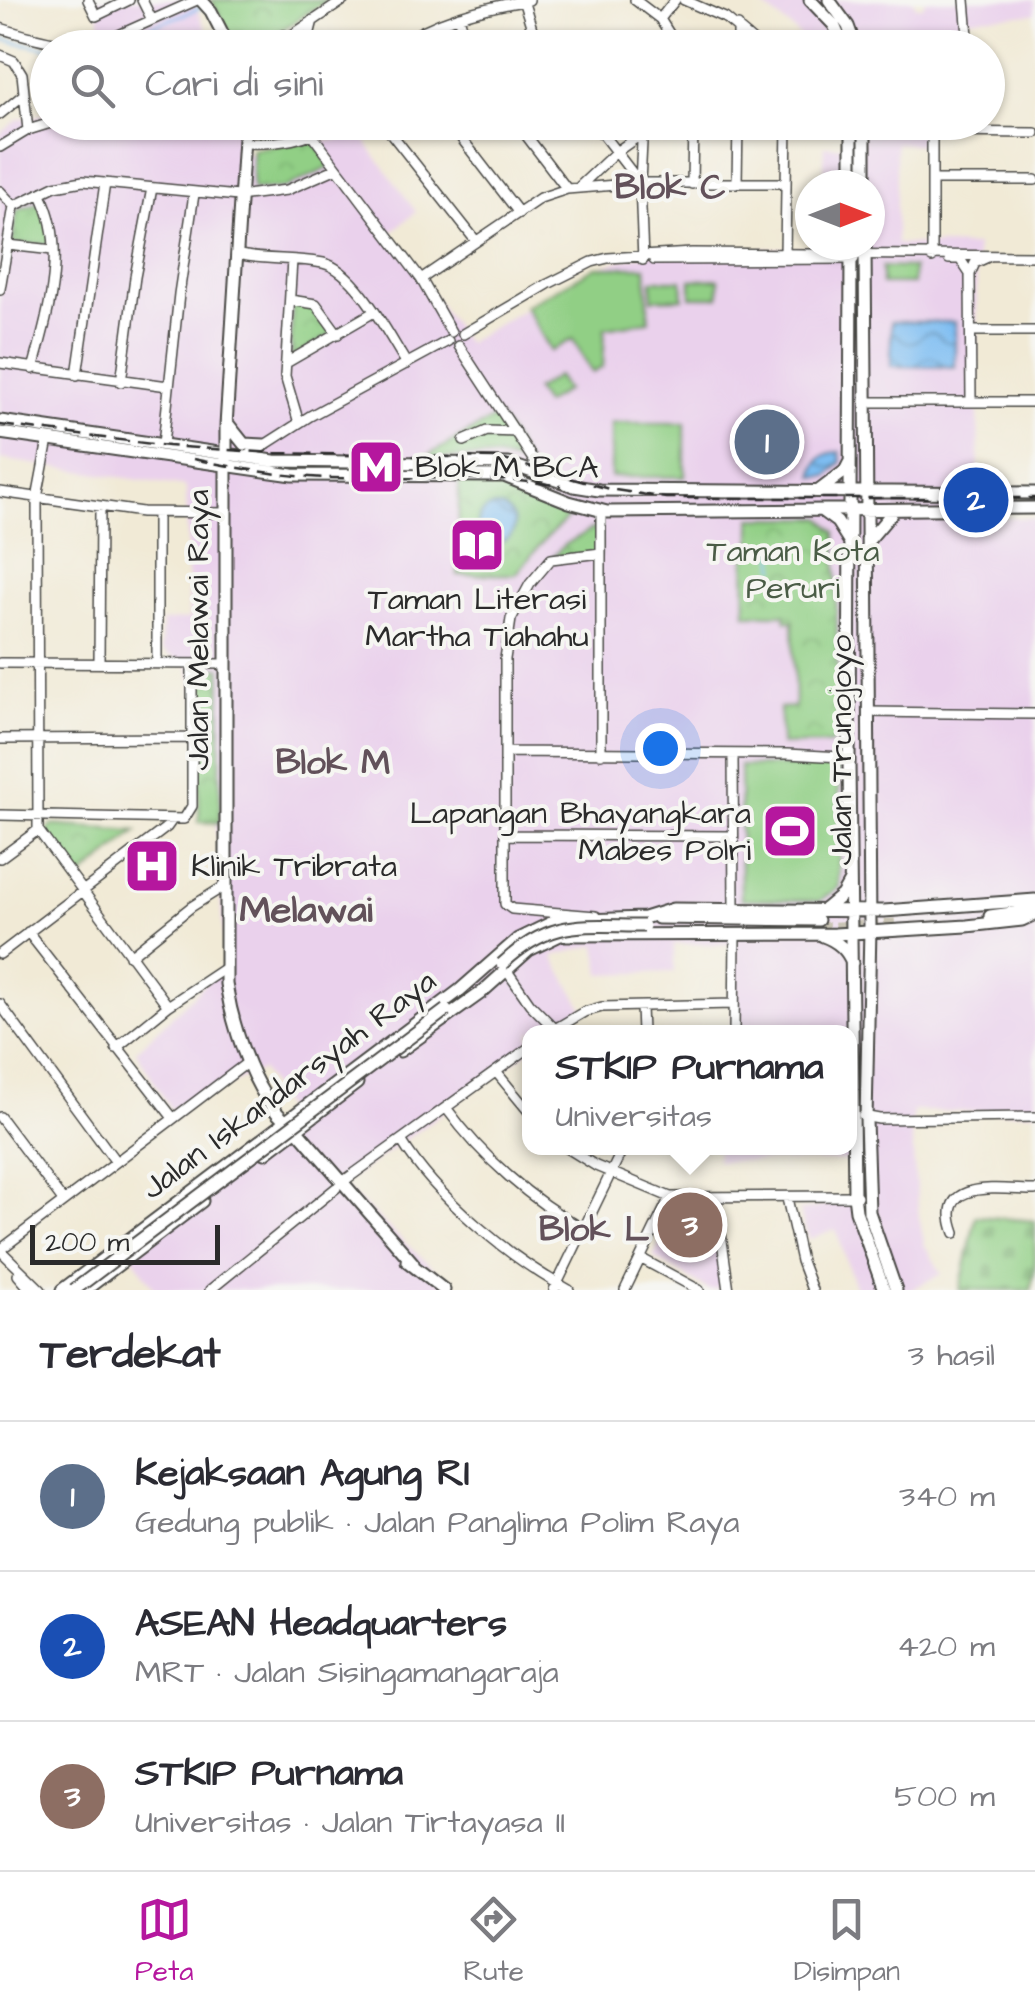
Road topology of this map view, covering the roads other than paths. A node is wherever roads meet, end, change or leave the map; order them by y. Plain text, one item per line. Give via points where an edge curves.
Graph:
1 (88, 0) edge
2 (130, 0) edge
3 (142, 0) edge
4 (344, 0) edge
5 (525, 0) edge
6 (634, 0) edge
7 (675, 0) edge
8 (684, 0) edge
9 (810, 0) edge
10 (830, 0) edge
11 (965, 0) edge
12 (203, 4) edge
13 (459, 16) junction
14 (152, 18) junction
15 (314, 18) junction
16 (660, 19) junction
17 (738, 26) junction
18 (0, 28) edge
19 (127, 30) edge
20 (219, 30) edge
21 (296, 30) edge
22 (311, 30) edge
23 (432, 30) edge
24 (463, 30) edge
25 (533, 30) edge
26 (667, 30) edge
27 (738, 30) edge
28 (742, 30) edge
29 (836, 30) edge
30 (849, 30) edge
31 (968, 30) edge
32 (30, 35) edge
33 (0, 55) edge
34 (22, 96) junction
35 (0, 114) edge
36 (28, 130) joint
37 (1005, 131) edge
38 (1035, 134) edge
39 (291, 140) edge
40 (316, 140) edge
41 (396, 140) edge
42 (464, 140) edge
43 (530, 140) edge
44 (607, 140) edge
45 (630, 140) edge
46 (642, 140) edge
47 (693, 140) edge
48 (738, 140) edge
49 (786, 140) edge
50 (857, 140) edge
51 (860, 140) edge
52 (932, 140) edge
53 (245, 143) joint
54 (0, 147) edge
55 (616, 152) junction
56 (336, 170) junction
57 (854, 170) edge
58 (863, 170) edge
59 (932, 180) junction
60 (1035, 180) edge
61 (106, 183) junction
62 (640, 183) junction
63 (737, 183) junction
64 (692, 184) junction
65 (785, 184) junction
66 (580, 186) junction
67 (152, 188) junction
68 (567, 189) junction
69 (0, 191) edge
70 (194, 194) junction
71 (41, 195) junction
72 (238, 196) junction
73 (14, 206) junction
74 (519, 213) junction
75 (476, 242) junction
76 (8, 245) junction
77 (53, 250) junction
78 (795, 253) edge
79 (885, 253) edge
80 (236, 254) junction
81 (785, 254) junction
82 (795, 254) edge
83 (932, 255) junction
84 (993, 255) junction
85 (1035, 256) edge
86 (641, 257) junction
87 (292, 260) junction
88 (858, 260) edge
89 (858, 260) edge
90 (1, 268) edge
91 (970, 274) junction
92 (421, 279) junction
93 (0, 290) edge
94 (290, 300) junction
95 (374, 312) junction
96 (971, 331) junction
97 (1035, 331) edge
98 (338, 334) junction
99 (463, 334) junction
100 (450, 336) junction
101 (459, 346) junction
102 (0, 363) edge
103 (286, 364) junction
104 (407, 364) junction
105 (33, 369) junction
106 (77, 375) junction
107 (121, 382) junction
108 (168, 386) junction
109 (865, 402) junction
110 (971, 402) junction
111 (1035, 402) edge
112 (500, 408) junction
113 (226, 420) junction
114 (0, 421) edge
115 (299, 422) junction
116 (488, 431) junction
117 (516, 432) junction
118 (0, 433) edge
119 (469, 438) dead end
120 (48, 440) junction
121 (267, 442) junction
122 (163, 444) junction
123 (246, 457) junction
124 (851, 458) junction
125 (226, 460) junction
126 (274, 461) junction
127 (334, 469) junction
128 (534, 470) junction
129 (762, 490) junction
130 (820, 490) junction
131 (850, 490) junction
132 (866, 490) junction
133 (1035, 490) edge
134 (0, 492) edge
135 (37, 498) junction
136 (100, 506) junction
137 (601, 511) junction
138 (822, 511) junction
139 (859, 511) junction
140 (1035, 511) edge
141 (762, 512) junction
142 (158, 513) junction
143 (225, 513) junction
144 (891, 514) junction
145 (867, 542) junction
146 (851, 544) junction
147 (601, 553) junction
148 (0, 663) edge
149 (37, 663) junction
150 (99, 663) junction
151 (157, 663) junction
152 (192, 664) junction
153 (225, 664) junction
154 (868, 712) junction
155 (1035, 714) edge
156 (192, 738) junction
157 (0, 739) edge
158 (38, 739) junction
159 (505, 752) junction
160 (601, 754) junction
161 (733, 754) junction
162 (847, 757) junction
163 (868, 812) junction
164 (851, 814) junction
165 (0, 815) edge
166 (38, 815) junction
167 (172, 820) junction
168 (38, 830) junction
169 (505, 835) junction
170 (734, 836) junction
171 (0, 858) edge
172 (852, 877) junction
173 (869, 880) junction
174 (226, 885) junction
175 (82, 888) junction
176 (1035, 901) edge
177 (734, 909) junction
178 (852, 910) junction
179 (869, 910) junction
180 (1035, 912) edge
181 (614, 918) junction
182 (892, 920) junction
183 (822, 921) junction
184 (644, 922) junction
185 (680, 926) junction
186 (28, 932) junction
187 (870, 932) junction
188 (852, 933) junction
189 (660, 934) junction
190 (836, 934) junction
191 (735, 935) junction
192 (0, 954) edge
193 (130, 956) junction
194 (498, 957) junction
195 (869, 960) junction
196 (853, 967) junction
197 (225, 968) junction
198 (507, 971) junction
199 (0, 1004) edge
200 (733, 1004) junction
201 (168, 1006) junction
202 (641, 1007) junction
203 (549, 1025) edge
204 (564, 1025) edge
205 (642, 1025) edge
206 (734, 1025) edge
207 (856, 1025) edge
208 (116, 1048) junction
209 (522, 1053) edge
210 (857, 1054) edge
211 (248, 1062) junction
212 (497, 1073) junction
213 (522, 1103) edge
214 (447, 1109) junction
215 (0, 1117) edge
216 (1035, 1117) edge
217 (173, 1118) junction
218 (860, 1120) edge
219 (288, 1125) junction
220 (400, 1140) junction
221 (579, 1155) edge
222 (619, 1155) edge
223 (116, 1162) junction
224 (610, 1173) junction
225 (338, 1186) junction
226 (1035, 1190) edge
227 (854, 1195) junction
228 (670, 1198) junction
229 (787, 1198) junction
230 (716, 1199) junction
231 (63, 1201) junction
232 (868, 1202) junction
233 (583, 1229) junction
234 (955, 1233) dead end
235 (0, 1252) edge
236 (642, 1259) junction
237 (881, 1267) junction
238 (556, 1287) edge
239 (32, 1290) edge
240 (41, 1290) edge
241 (62, 1290) edge
242 (74, 1290) edge
243 (85, 1290) edge
244 (210, 1290) edge
245 (444, 1290) edge
246 (570, 1290) edge
247 (626, 1290) edge
248 (700, 1290) edge
249 (729, 1290) edge
250 (812, 1290) edge
251 (884, 1290) edge
252 (896, 1290) edge

1 - 2 street via 96,16
3 - 14 street
4 - 15 street
5 - 13 street
5 - 25 street
6 - 16 street
7 - 16 street
8 - 17 street
9 - 29 main road
10 - 30 main road
11 - 31 street
12 - 14 street
12 - 20 main road
13 - 23 street
13 - 24 street
14 - 19 street
15 - 21 street
15 - 22 street
16 - 26 street
17 - 27 street
17 - 28 street
18 - 32 street
33 - 34 street via 19,66
34 - 35 street
34 - 36 street
36 - 54 street
37 - 38 street
39 - 53 street
40 - 56 street
41 - 75 street
42 - 74 street
43 - 68 street
44 - 55 street
45 - 55 street
46 - 62 street
47 - 64 street
48 - 63 street
49 - 65 street
50 - 57 main road
51 - 58 main road
52 - 59 street
53 - 72 main road, Jalan Melawai Raya
55 - 62 street
55 - 66 street
56 - 72 street via 287,190
56 - 92 street
59 - 60 street
59 - 83 street
61 - 67 street
61 - 71 street via 68,183
61 - 106 street
62 - 64 street
62 - 66 street
62 - 86 street
63 - 64 street
63 - 65 street
65 - 81 street
66 - 68 street
67 - 70 street
67 - 107 street
68 - 74 street
69 - 73 street
70 - 72 street
70 - 108 street
71 - 73 street
71 - 77 street via 54,228
72 - 80 main road, Jalan Melawai Raya
73 - 76 street
74 - 75 street
75 - 92 street
76 - 77 street
76 - 90 street
77 - 105 street
78 - 86 street
79 - 83 street
80 - 87 street
80 - 113 main road, Jalan Melawai Raya
81 - 82 street
81 - 86 street
83 - 84 street
83 - 91 street via 960,259
84 - 85 street
84 - 91 street via 975,263
86 - 99 street via 592,262
87 - 94 street
87 - 95 street via 338,269
88 - 109 main road
89 - 124 main road
90 - 93 street
91 - 96 street
92 - 100 street
94 - 98 street via 316,304
94 - 103 street
95 - 98 street
95 - 104 street
96 - 97 street
96 - 110 street
98 - 103 street
99 - 100 street
99 - 101 street
100 - 101 street via 452,346
100 - 104 street
101 - 112 street
102 - 105 street
103 - 115 street
104 - 115 street
105 - 106 street
106 - 107 street
107 - 108 street
108 - 122 street
109 - 110 street
109 - 132 main road
110 - 111 street
112 - 116 street
112 - 117 street
113 - 121 main road via 244,444
113 - 125 main road, Jalan Melawai Raya
114 - 122 main road
115 - 121 street
116 - 117 street
116 - 119 street
117 - 128 street
118 - 120 main road
120 - 125 main road
120 - 135 street
121 - 123 street
121 - 126 main road
122 - 125 main road
123 - 125 main road
123 - 126 main road
124 - 130 main road
124 - 131 main road
125 - 127 main road
125 - 143 main road, Jalan Melawai Raya
126 - 127 main road
127 - 128 main road via 488,462
127 - 137 main road via 504,476
128 - 129 main road via 600,490
129 - 130 main road
129 - 141 main road
130 - 131 main road
131 - 132 main road
131 - 139 main road
132 - 133 main road
132 - 139 main road
134 - 135 street
135 - 136 street
135 - 149 street
136 - 142 street
136 - 150 street
137 - 141 main road
137 - 147 street
138 - 139 main road
138 - 141 main road
138 - 146 main road
139 - 140 main road
139 - 144 main road
139 - 145 main road, Jalan Trunojoyo
139 - 146 main road, Jalan Trunojoyo
140 - 144 main road
142 - 143 street
142 - 151 street
143 - 153 main road, Jalan Melawai Raya
144 - 145 main road
145 - 154 main road, Jalan Trunojoyo
146 - 162 main road, Jalan Trunojoyo
147 - 159 street via 551,559 512,618
147 - 160 street
148 - 149 street
149 - 150 street
149 - 158 street
150 - 151 street
151 - 152 street
152 - 153 street
152 - 156 street
153 - 174 main road, Jalan Melawai Raya
154 - 155 street
154 - 163 main road, Jalan Trunojoyo
156 - 158 street
156 - 167 street via 192,806 184,819
157 - 158 street
158 - 166 street
159 - 160 street
159 - 169 street
160 - 161 street
161 - 162 street
161 - 170 street
162 - 164 main road, Jalan Trunojoyo
163 - 164 main road
163 - 173 main road, Jalan Trunojoyo
164 - 172 main road, Jalan Trunojoyo
165 - 166 street
166 - 167 street
166 - 168 street
167 - 175 street
168 - 171 street
168 - 175 street
169 - 170 street
169 - 181 street via 508,907
170 - 177 street
172 - 178 main road, Jalan Trunojoyo
172 - 183 main road
173 - 179 main road, Jalan Trunojoyo
173 - 182 main road
174 - 193 street
174 - 197 main road, Jalan Melawai Raya
175 - 186 street
175 - 193 street
176 - 182 main road
177 - 183 main road
177 - 184 main road via 673,909
178 - 179 main road
178 - 183 main road
178 - 188 main road, Jalan Trunojoyo
179 - 182 main road
179 - 187 main road, Jalan Trunojoyo
180 - 182 main road via 1022,920
181 - 184 main road, Jalan Iskandarsyah Raya
181 - 194 main road, Jalan Iskandarsyah Raya via 555,921
182 - 187 main road
182 - 195 main road
183 - 184 main road
183 - 185 main road
183 - 190 main road
183 - 190 main road via 840,923
183 - 191 main road, Jalan Iskandarsyah Raya
183 - 196 main road
184 - 185 main road
184 - 242 main road, bridge via 568,926 535,938
185 - 189 main road
186 - 192 street
186 - 208 street
187 - 188 main road
187 - 195 main road, Jalan Trunojoyo
188 - 190 main road
188 - 196 main road, Jalan Trunojoyo
189 - 191 main road, Jalan Iskandarsyah Raya
189 - 198 main road, Jalan Iskandarsyah Raya via 560,935 529,950
191 - 200 street
193 - 201 street
194 - 198 street
194 - 219 main road, Jalan Iskandarsyah Raya
195 - 218 main road, Jalan Trunojoyo
196 - 207 main road, Jalan Trunojoyo
197 - 201 street
197 - 211 main road, Jalan Melawai Raya
198 - 203 street
198 - 219 main road, Jalan Iskandarsyah Raya
199 - 223 street
200 - 202 street
200 - 206 street
201 - 208 street
202 - 204 street via 592,1009
202 - 205 street
208 - 217 street
209 - 212 street
210 - 218 main road, Jalan Trunojoyo
211 - 217 street
211 - 219 main road, Jalan Melawai Raya
212 - 213 street
212 - 214 street
214 - 220 street
214 - 233 street via 504,1171
215 - 231 street
216 - 218 street
217 - 223 street
218 - 227 main road
218 - 232 main road
219 - 225 main road, Jalan Melawai Raya
219 - 241 main road, Jalan Iskandarsyah Raya
219 - 243 main road, Jalan Iskandarsyah Raya
220 - 225 street
220 - 238 street via 477,1224
221 - 224 street
222 - 224 street
223 - 231 street
224 - 228 street
224 - 233 street
225 - 244 street
225 - 245 main road, Jalan Melawai Raya
226 - 234 street via 961,1195 950,1210
227 - 229 street
227 - 232 street
227 - 237 main road
228 - 230 street
228 - 236 street
229 - 230 street
229 - 250 street
230 - 249 street
231 - 235 street
232 - 237 main road
233 - 238 street
235 - 239 street
235 - 240 street
236 - 247 street
236 - 248 street
237 - 251 main road
237 - 252 main road
238 - 246 street

